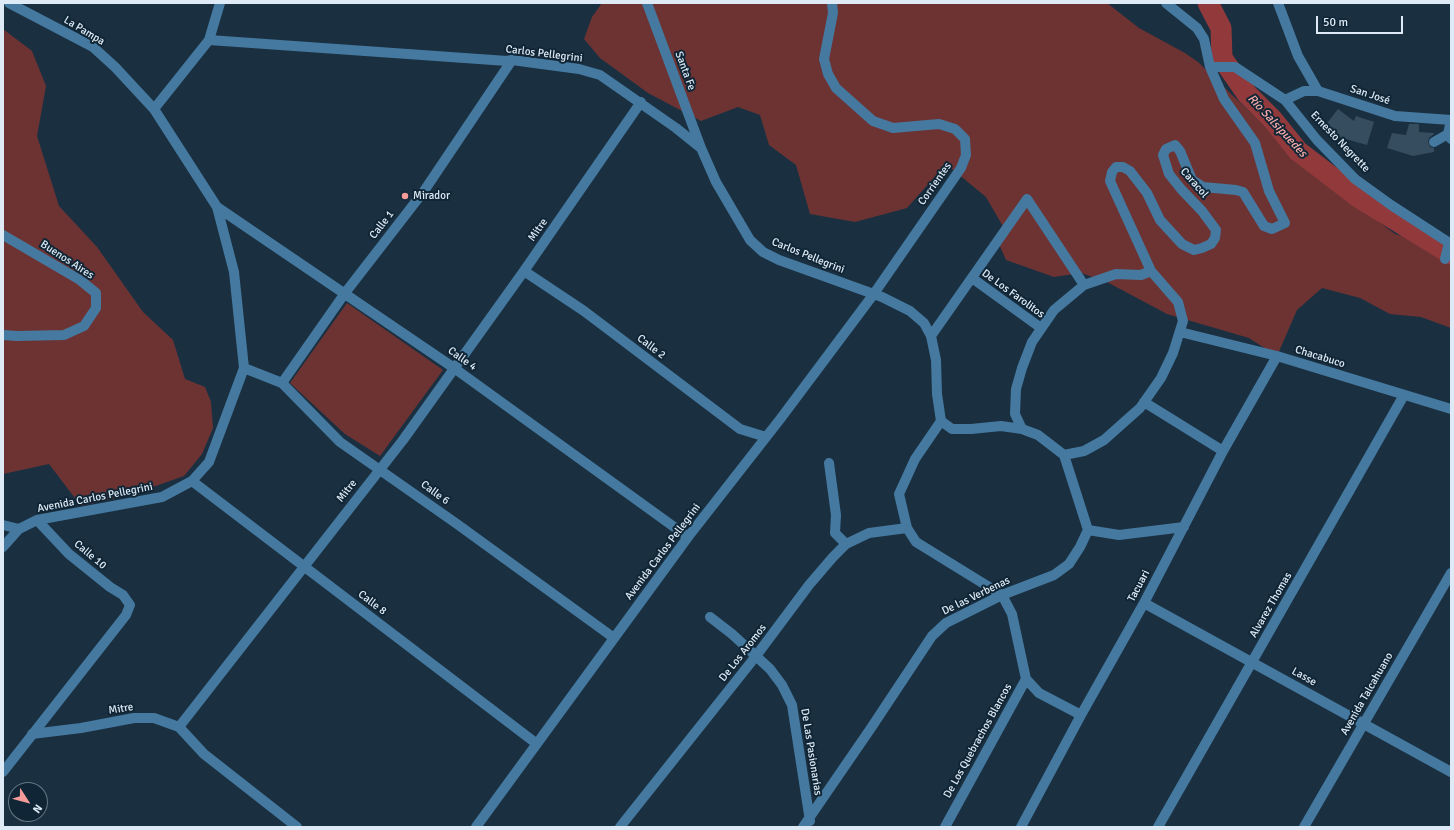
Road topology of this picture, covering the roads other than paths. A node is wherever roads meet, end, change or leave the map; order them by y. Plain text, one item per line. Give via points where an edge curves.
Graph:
1 (9, 3) edge
2 (220, 3) edge
3 (647, 3) edge
4 (832, 3) edge
5 (1166, 3) edge
6 (1278, 3) edge
7 (209, 40) junction
8 (512, 60) junction
9 (1210, 67) junction
10 (1318, 91) junction
11 (1285, 100) junction
12 (641, 102) junction
13 (154, 109) junction
14 (1451, 120) edge
15 (1449, 137) edge
16 (1434, 142) dead end
17 (701, 148) junction
18 (217, 207) junction
19 (3, 235) edge
20 (1450, 243) edge
21 (1445, 259) dead end
22 (524, 271) junction
23 (1151, 271) junction
24 (972, 278) junction
25 (1084, 285) junction
26 (345, 294) junction
27 (874, 295) junction
28 (1041, 328) junction
29 (1180, 332) junction
30 (3, 335) edge
31 (931, 336) junction
32 (1277, 356) junction
33 (244, 368) junction
34 (454, 368) junction
35 (282, 383) junction
36 (1404, 395) junction
37 (1144, 402) junction
38 (1451, 409) edge
39 (941, 421) junction
40 (1022, 429) junction
41 (766, 437) junction
42 (1223, 451) junction
43 (1064, 455) junction
44 (829, 463) dead end
45 (379, 468) junction
46 (192, 481) junction
47 (37, 520) junction
48 (3, 525) edge
49 (1184, 527) junction
50 (906, 528) junction
51 (19, 529) junction
52 (1088, 530) junction
53 (688, 537) junction
54 (846, 544) junction
55 (3, 547) edge
56 (304, 566) junction
57 (1451, 573) edge
58 (1002, 595) junction
59 (1144, 603) junction
60 (710, 617) dead end
61 (614, 638) junction
62 (756, 656) junction
63 (1252, 662) junction
64 (1026, 679) junction
65 (1081, 715) junction
66 (1363, 724) junction
67 (179, 727) junction
68 (32, 734) junction
69 (537, 744) junction
70 (3, 772) edge
71 (1451, 772) edge
72 (808, 824) edge
73 (297, 827) edge
74 (476, 827) edge
75 (620, 827) edge
76 (945, 827) edge
77 (1022, 827) edge
78 (1158, 827) edge
79 (1304, 827) edge

1 - 13 street, La Pampa via 93,47 116,67
2 - 7 street
3 - 17 street, Santa Fe
4 - 27 street, Corrientes via 833,13 824,59 828,74 836,88 873,121 893,128 939,124 955,129 965,140 966,155 962,168
5 - 9 street via 1197,28 1204,40
6 - 10 street via 1298,56
7 - 8 street, Carlos Pellegrini
7 - 13 street
8 - 12 street, Carlos Pellegrini via 600,74
8 - 26 street, Calle 1 via 424,191
9 - 11 street, Ernesto Negrette via 1235,67
9 - 23 street, Caracol via 1224,99 1255,143 1269,191 1285,223 1272,230 1264,226 1243,192 1204,187 1192,180 1175,145 1166,149 1163,155 1169,174 1216,230 1211,244 1194,250 1182,244 1160,220 1147,193 1130,171 1116,167 1110,181
10 - 11 street, San José via 1304,91
10 - 14 street, San José via 1395,116
11 - 20 street, Ernesto Negrette via 1317,140 1355,178
12 - 17 street, Carlos Pellegrini
12 - 22 street, Mitre
13 - 18 street, Avenida Carlos Pellegrini
14 - 15 street
15 - 16 street
17 - 27 street, Carlos Pellegrini via 716,182 750,240 763,252
18 - 26 street, Calle 4
18 - 33 street, Avenida Carlos Pellegrini via 234,272
19 - 30 street, Buenos Aires via 80,280 96,293 96,308 84,326 64,335
20 - 21 street
22 - 34 street, Mitre
22 - 41 street, Calle 2 via 584,311 740,429
23 - 25 street via 1141,275 1116,274
23 - 29 street, Caracol via 1178,302 1184,321
24 - 25 street via 1027,199
24 - 28 street, De Los Farolitos
24 - 31 street
25 - 28 street via 1054,310
26 - 34 street, Calle 4
26 - 35 street, Calle 1
27 - 31 street, Carlos Pellegrini via 910,311 924,323
27 - 41 street, Avenida Carlos Pellegrini
28 - 40 street via 1032,342 1016,389 1015,414
29 - 32 street, Chacabuco
29 - 37 street, Caracol via 1161,378
31 - 39 street via 936,360
32 - 36 street, Chacabuco
32 - 42 street, Tacuari
33 - 35 street, Calle 6
33 - 46 street, Avenida Carlos Pellegrini via 209,462
34 - 45 street, Mitre via 403,440
34 - 53 street, Calle 4
35 - 45 street, Calle 6 via 340,442
36 - 38 street, Chacabuco
36 - 63 street, Alvarez Thomas
37 - 42 street
37 - 43 street, Caracol via 1104,440 1084,450
39 - 40 street via 952,429 1001,426
39 - 50 street via 915,459 899,494
40 - 43 street via 1038,435
41 - 53 street, Avenida Carlos Pellegrini
42 - 49 street, Tacuari
43 - 52 street
44 - 54 street via 836,515 835,533
45 - 56 street, Mitre
45 - 61 street, Calle 6
46 - 47 street, Avenida Carlos Pellegrini via 162,497
46 - 56 street, Calle 8
47 - 51 street, Avenida Carlos Pellegrini
47 - 68 street, Calle 10 via 69,554 122,595 130,605 126,615
48 - 51 street
49 - 52 street via 1119,535
49 - 59 street, Tacuari
50 - 54 street, De Los Aromos via 869,533
50 - 58 street via 916,542
51 - 55 street
52 - 58 street, De las Verbenas via 1069,564 1054,575
53 - 61 street, Avenida Carlos Pellegrini
54 - 62 street, De Los Aromos via 809,585
56 - 67 street, Mitre
56 - 69 street, Calle 8
57 - 66 street, Avenida Talcahuano
58 - 64 street, De Los Quebrachos Blancos via 1012,614
58 - 72 street, De las Verbenas via 946,623 932,636
59 - 63 street, Lasse
59 - 65 street, Tacuari
60 - 62 street, De Las Pasionarias
61 - 69 street, Avenida Carlos Pellegrini
62 - 72 street, De Las Pasionarias via 782,685 792,705
62 - 75 street, De Los Aromos
63 - 66 street, Lasse
63 - 78 street, Alvarez Thomas
64 - 65 street via 1039,693
64 - 76 street, De Los Quebrachos Blancos
65 - 77 street, Tacuari
66 - 71 street, Lasse
66 - 79 street, Avenida Talcahuano
67 - 68 street, Mitre via 154,718 134,718
67 - 73 street via 204,754
68 - 70 street
69 - 74 street, Avenida Carlos Pellegrini

